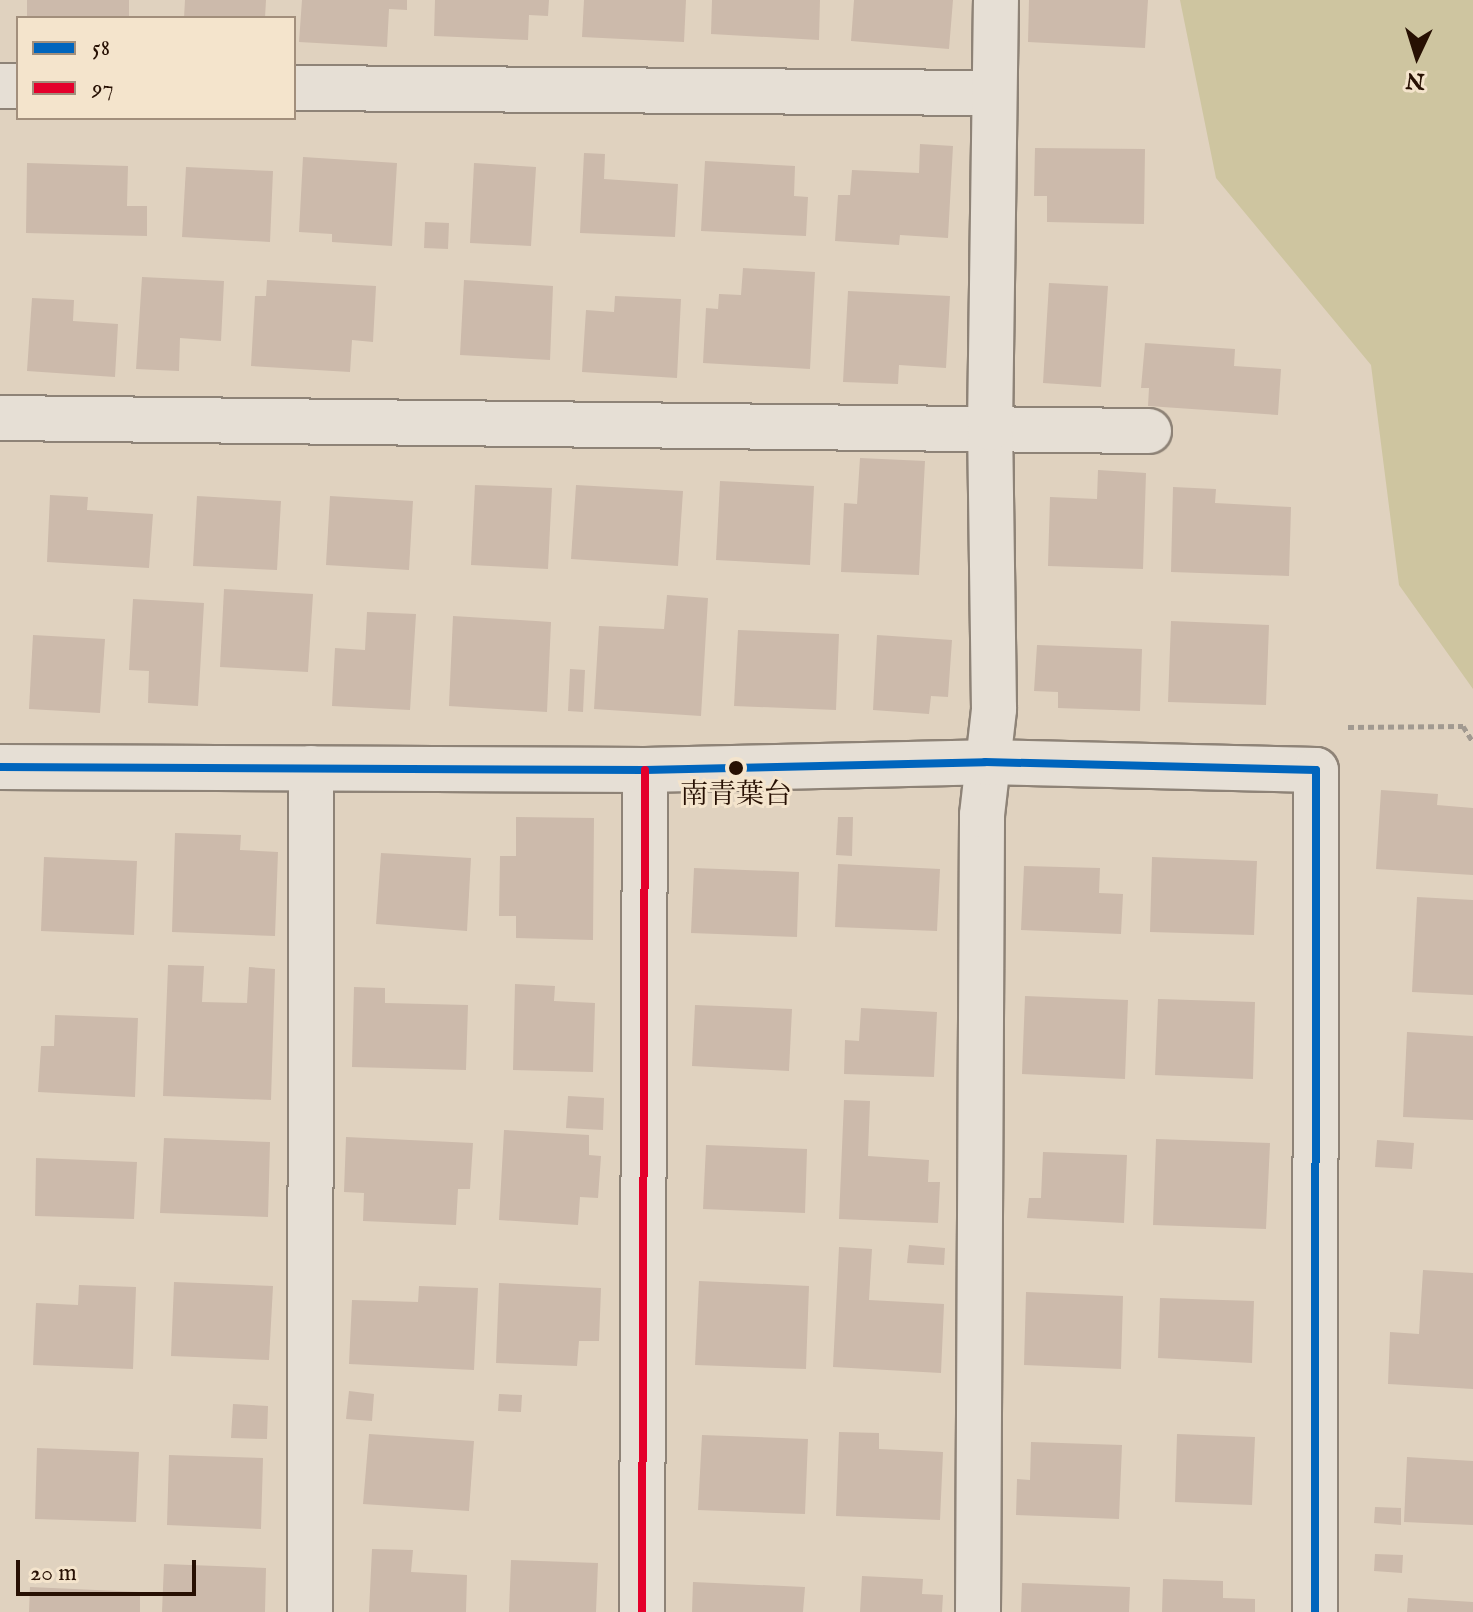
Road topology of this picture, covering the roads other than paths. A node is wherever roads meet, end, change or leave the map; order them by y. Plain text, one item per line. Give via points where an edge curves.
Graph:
1 (996, 0) edge
2 (296, 88) edge
3 (993, 93) junction
4 (0, 418) edge
5 (990, 428) junction
6 (1149, 431) dead end
7 (985, 762) junction
8 (0, 767) edge
9 (311, 768) junction
10 (645, 770) junction
11 (310, 1612) edge
12 (642, 1612) edge
13 (978, 1612) edge
14 (1315, 1612) edge

1 - 3 street
2 - 3 street
3 - 5 street
4 - 5 street
5 - 6 street
5 - 7 street via 994,709
7 - 10 street
7 - 13 street
7 - 14 street via 1316,770
8 - 9 street
9 - 10 street
9 - 11 street
10 - 12 street

